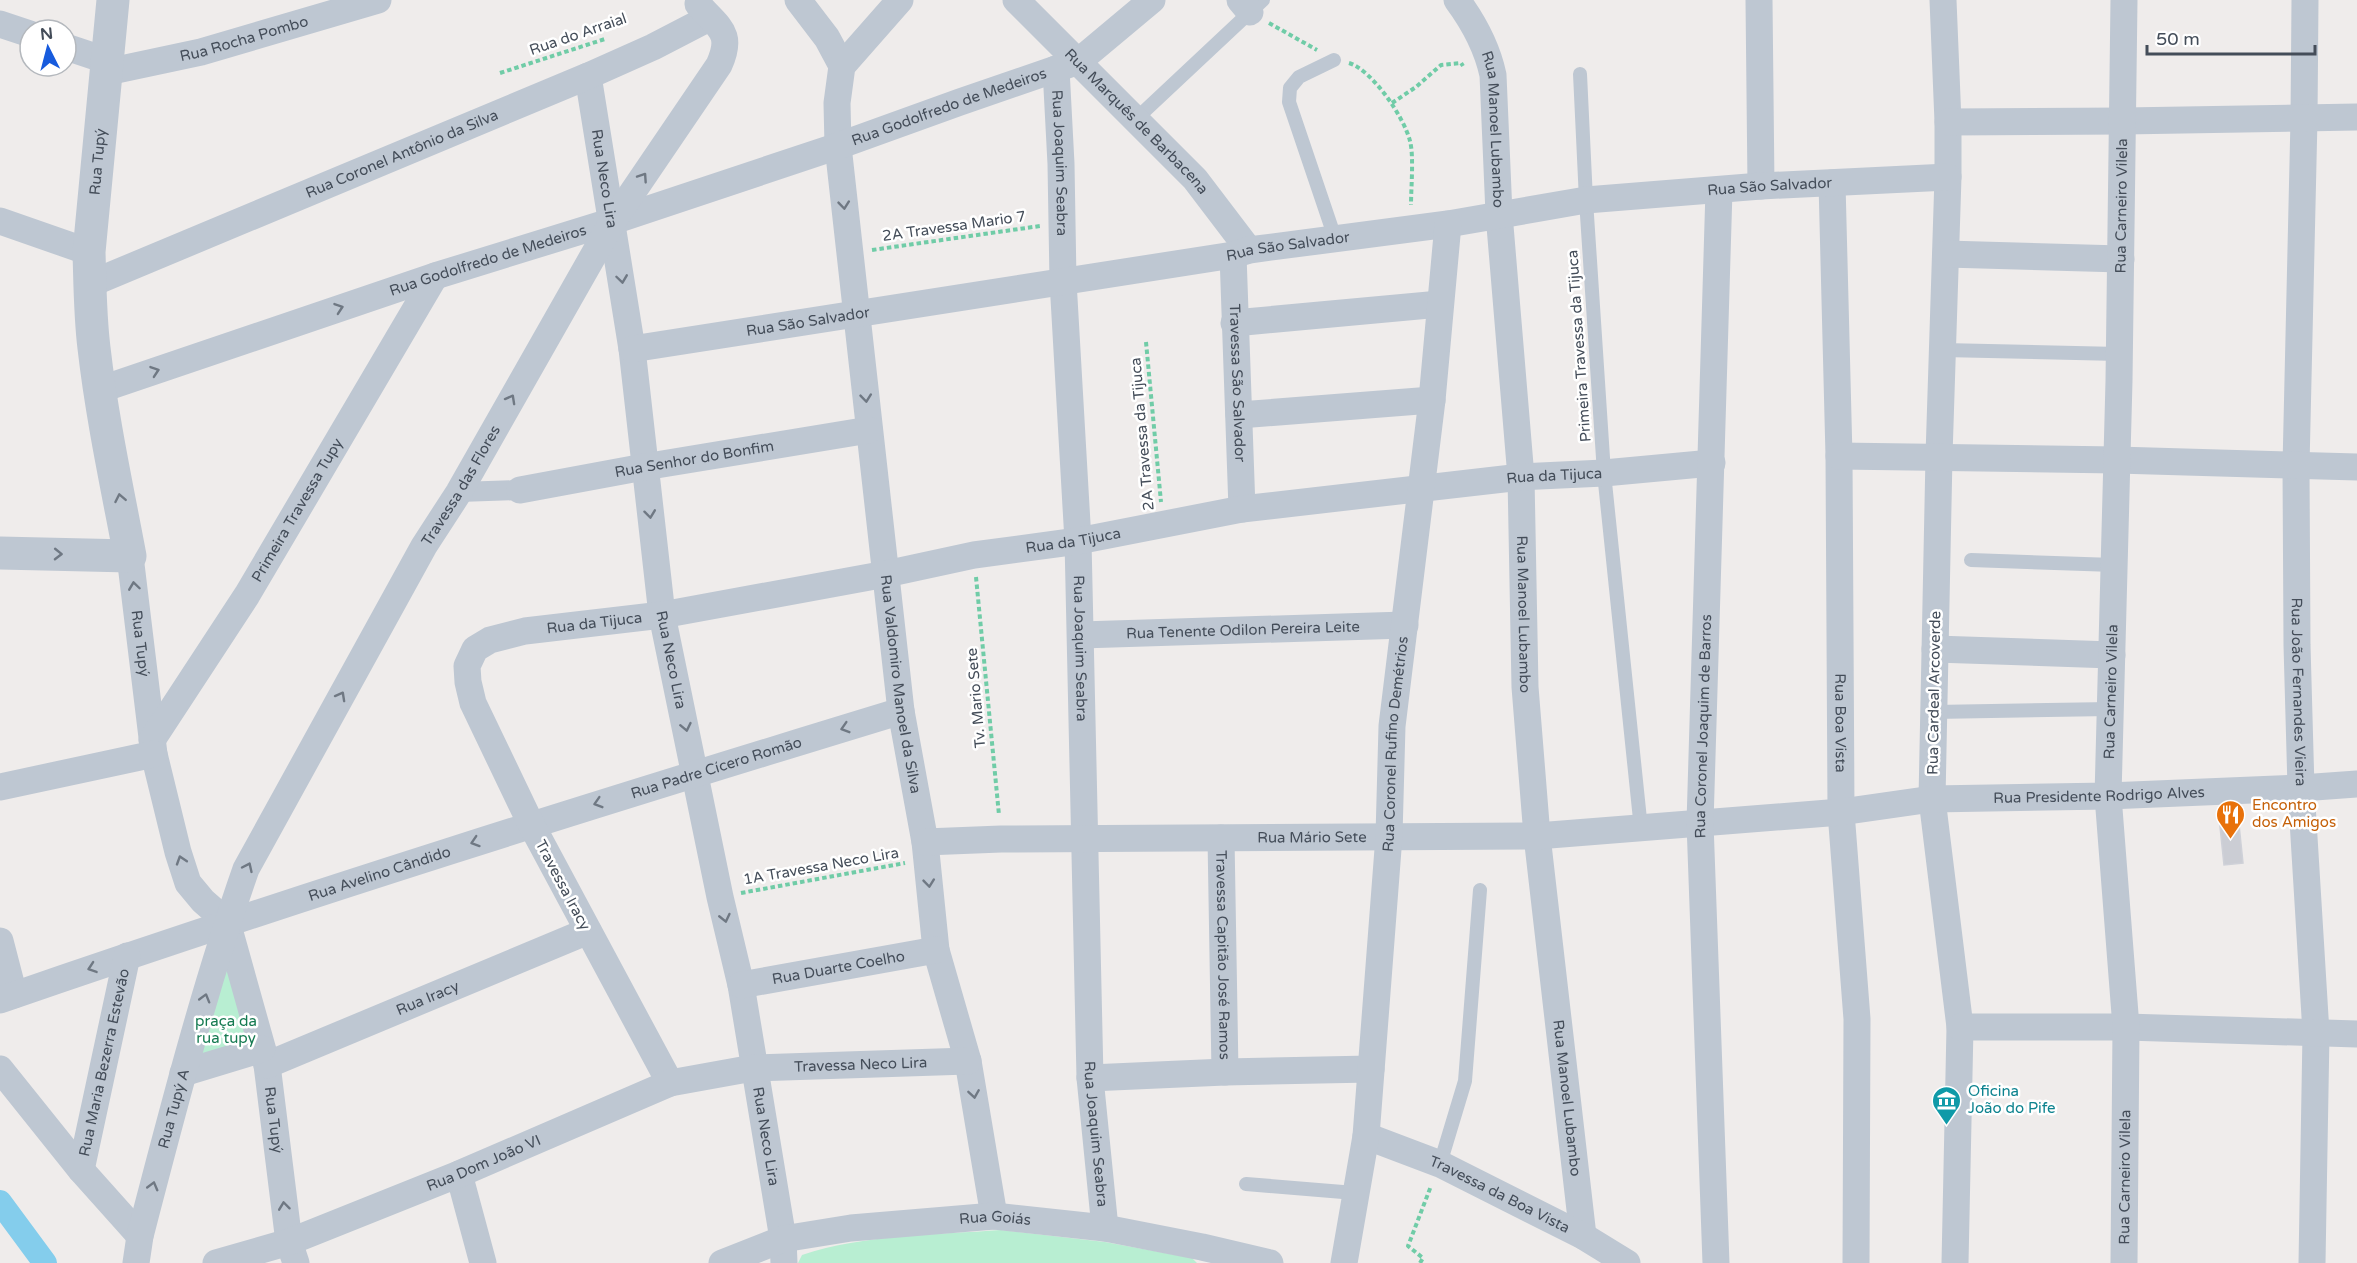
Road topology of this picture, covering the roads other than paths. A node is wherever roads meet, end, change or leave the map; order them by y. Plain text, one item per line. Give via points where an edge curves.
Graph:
1 (113, 0) edge
2 (378, 0) edge
3 (798, 0) edge
4 (900, 0) edge
5 (1016, 0) edge
6 (1152, 0) edge
7 (1457, 0) edge
8 (1759, 0) edge
9 (1943, 0) edge
10 (2124, 0) edge
11 (2305, 0) edge
12 (1251, 4) edge
13 (704, 7) edge
14 (78, 53) edge
15 (1334, 60) road end
16 (1067, 65) junction
17 (842, 66) junction
18 (107, 67) junction
19 (1580, 74) dead end
20 (588, 76) junction
21 (2357, 117) edge
22 (1136, 119) junction
23 (2304, 119) junction
24 (2124, 121) junction
25 (1948, 122) junction
26 (838, 146) junction
27 (1948, 177) junction
28 (1832, 183) junction
29 (1761, 186) junction
30 (1719, 190) junction
31 (1586, 200) junction
32 (1499, 214) junction
33 (0, 221) edge
34 (613, 221) junction
35 (1448, 224) junction
36 (1335, 238) junction
37 (1241, 253) junction
38 (1946, 254) junction
39 (2121, 259) junction
40 (89, 268) junction
41 (435, 276) junction
42 (1063, 281) junction
43 (1440, 304) junction
44 (856, 314) junction
45 (1234, 323) junction
46 (632, 349) junction
47 (1943, 350) junction
48 (2119, 354) junction
49 (99, 390) junction
50 (1432, 400) junction
51 (1239, 415) junction
52 (869, 430) junction
53 (1839, 456) junction
54 (1939, 456) junction
55 (2117, 460) junction
56 (1712, 463) junction
57 (2296, 466) junction
58 (644, 467) junction
59 (2357, 467) edge
60 (1604, 473) junction
61 (1521, 477) junction
62 (1421, 489) junction
63 (520, 490) joint
64 (459, 492) junction
65 (1242, 509) junction
66 (1078, 541) junction
67 (0, 553) edge
68 (130, 556) junction
69 (1971, 560) dead end
70 (2114, 565) junction
71 (886, 574) junction
72 (662, 615) junction
73 (1405, 625) junction
74 (1081, 635) junction
75 (1935, 649) junction
76 (2112, 655) junction
77 (468, 682) joint
78 (2110, 709) junction
79 (901, 711) junction
80 (1934, 712) junction
81 (153, 747) junction
82 (696, 774) junction
83 (2357, 784) edge
84 (0, 787) edge
85 (2301, 788) junction
86 (2108, 796) junction
87 (1932, 800) junction
88 (1841, 812) junction
89 (1700, 823) junction
90 (531, 824) junction
91 (1641, 829) junction
92 (1389, 836) junction
93 (1537, 836) junction
94 (1221, 838) junction
95 (1085, 840) junction
96 (926, 851) junction
97 (1480, 890) dead end
98 (227, 922) junction
99 (588, 931) junction
100 (0, 941) edge
101 (936, 950) junction
102 (127, 956) junction
103 (741, 986) junction
104 (7, 998) edge
105 (1960, 1027) junction
106 (2126, 1027) junction
107 (2316, 1033) junction
108 (2357, 1034) edge
109 (265, 1057) junction
110 (968, 1061) junction
111 (753, 1068) junction
112 (0, 1069) edge
113 (1371, 1069) junction
114 (1225, 1071) junction
115 (183, 1073) junction
116 (1090, 1078) junction
117 (670, 1083) junction
118 (1366, 1136) junction
119 (1440, 1164) junction
120 (81, 1170) junction
121 (459, 1174) junction
122 (1246, 1184) dead end
123 (1355, 1193) junction
124 (994, 1216) junction
125 (1105, 1228) junction
126 (140, 1236) junction
127 (1584, 1236) junction
128 (784, 1251) edge
129 (292, 1253) edge
130 (1203, 1255) edge
131 (136, 1263) edge
132 (216, 1263) edge
133 (483, 1263) edge
134 (722, 1263) edge
135 (1270, 1263) edge
136 (1344, 1263) edge
137 (1627, 1263) edge
138 (1716, 1263) edge
139 (1856, 1263) edge
140 (1955, 1263) edge
141 (2124, 1263) edge
142 (2312, 1263) edge

1 - 18 street, Rua Tupý
2 - 18 street, Rua Rocha Pombo via 201,52
3 - 17 street via 827,38
4 - 17 street
5 - 16 street, Rua Marquês de Barbacena
6 - 16 street
7 - 32 street, Rua Manoel Lubambo via 1479,33 1491,61
8 - 29 street
9 - 25 street, Rua Cardeal Arcoverde
10 - 24 street, Rua Carneiro Vilela
11 - 23 street, Rua João Fernandes Vieira
12 - 22 lane
13 - 20 street, Rua Coronel Antônio da Silva via 653,47
34 -> 13 street, Travessa das Flores via 719,64 725,38
14 - 18 street
15 - 36 lane via 1299,77 1290,88 1288,102
16 - 22 street, Rua Marquês de Barbacena
16 - 26 street, Rua Godolfredo de Medeiros
16 - 42 street, Rua Joaquim Seabra
17 - 26 street, Rua Valdomiro Manoel da Silva via 837,103
18 - 40 street, Rua Tupý
19 - 31 lane, Primeira Travessa da Tijuca
20 - 34 street, Rua Neco Lira
20 - 40 street, Rua Coronel Antônio da Silva
21 - 23 street
22 - 37 street, Rua Marquês de Barbacena via 1195,179 1228,220
23 - 24 street
23 - 57 street, Rua João Fernandes Vieira
24 - 25 street
24 - 39 street, Rua Carneiro Vilela
25 - 27 street, Rua Cardeal Arcoverde
26 - 34 street, Rua Godolfredo de Medeiros
26 -> 44 street, Rua Valdomiro Manoel da Silva
27 - 28 street, Rua São Salvador
27 - 38 street, Rua Cardeal Arcoverde
28 - 29 street, Rua São Salvador
28 - 53 street, Rua Boa Vista
29 - 30 street, Rua São Salvador
30 - 31 street, Rua São Salvador
30 - 56 street, Rua Coronel Joaquim de Barros
31 - 32 street, Rua São Salvador
31 - 60 lane, Primeira Travessa da Tijuca
32 - 35 street, Rua São Salvador
32 - 61 street, Rua Manoel Lubambo
33 - 40 street
34 - 41 street, Rua Godolfredo de Medeiros
34 -> 46 street, Rua Neco Lira
64 -> 34 street, Travessa das Flores
35 - 36 street, Rua São Salvador
35 - 43 street, Rua Coronel Rufino Demétrios
36 - 37 street, Rua São Salvador
37 - 42 street, Rua São Salvador
37 - 45 street, Travessa São Salvador
38 - 39 street
38 - 47 street, Rua Cardeal Arcoverde
39 - 48 street, Rua Carneiro Vilela
40 - 49 street, Rua Tupý
49 -> 41 street, Rua Godolfredo de Medeiros
41 - 81 street, Primeira Travessa Tupy
42 - 44 street, Rua São Salvador
42 - 66 street, Rua Joaquim Seabra
43 - 45 street
43 - 50 street, Rua Coronel Rufino Demétrios
44 - 46 street, Rua São Salvador
44 -> 52 street, Rua Valdomiro Manoel da Silva
45 - 51 street, Travessa São Salvador
46 - 58 street, Rua Neco Lira
47 - 48 lane
47 - 54 street, Rua Cardeal Arcoverde
48 - 55 street, Rua Carneiro Vilela
68 -> 49 street, Rua Tupý
50 - 51 street
50 - 62 street, Rua Coronel Rufino Demétrios
51 - 65 street, Travessa São Salvador
52 - 58 street, Rua Senhor do Bonfim
52 - 71 street, Rua Valdomiro Manoel da Silva
53 - 54 street
53 - 88 street, Rua Boa Vista
54 - 55 street
54 - 75 street, Rua Cardeal Arcoverde
55 - 57 street
55 - 70 street, Rua Carneiro Vilela
56 - 60 street, Rua da Tijuca
56 - 89 street, Rua Coronel Joaquim de Barros
57 - 59 street
57 - 85 street, Rua João Fernandes Vieira
58 - 63 street, Rua Senhor do Bonfim
58 -> 72 street, Rua Neco Lira
60 - 61 street, Rua da Tijuca
60 - 91 lane, Primeira Travessa da Tijuca
61 - 62 street, Rua da Tijuca
61 - 93 street, Rua Manoel Lubambo via 1525,687
62 - 65 street, Rua da Tijuca
62 - 73 street, Rua Coronel Rufino Demétrios
63 - 64 street
98 -> 64 street, Travessa das Flores via 246,869 424,546
65 - 66 street, Rua da Tijuca
66 - 71 street, Rua da Tijuca via 974,555
66 - 74 street, Rua Joaquim Seabra
67 -> 68 street
81 -> 68 street, Rua Tupý
69 - 70 lane
70 - 76 street, Rua Carneiro Vilela
71 - 72 street, Rua da Tijuca
71 - 79 street, Rua Valdomiro Manoel da Silva
72 - 77 street, Rua da Tijuca via 525,631 490,640 475,649 467,666
72 -> 82 street, Rua Neco Lira
73 - 74 street, Rua Tenente Odilon Pereira Leite
73 - 92 street, Rua Coronel Rufino Demétrios via 1392,726
74 - 95 street, Rua Joaquim Seabra
75 - 76 street
75 - 80 street, Rua Cardeal Arcoverde
76 - 78 street, Rua Carneiro Vilela
77 - 90 street, Travessa Iracy via 473,703
78 - 80 lane
78 - 86 street, Rua Carneiro Vilela
79 -> 82 street, Rua Padre Cícero Romão
79 - 96 street, Rua Valdomiro Manoel da Silva
80 - 87 street, Rua Cardeal Arcoverde
81 - 84 street
98 -> 81 street, Rua Tupý via 188,883
82 -> 90 street, Rua Padre Cícero Romão
82 -> 103 street, Rua Neco Lira
83 - 85 street, Rua Presidente Rodrigo Alves
85 - 86 street, Rua Presidente Rodrigo Alves
85 - 107 street, Rua João Fernandes Vieira
86 - 87 street, Rua Presidente Rodrigo Alves
86 - 106 street, Rua Carneiro Vilela
87 - 88 street, Rua Presidente Rodrigo Alves
87 - 105 street, Rua Cardeal Arcoverde
88 - 89 street, Rua Mário Sete
88 - 139 street, Rua Boa Vista via 1857,1019
89 - 91 street, Rua Mário Sete
89 - 138 street, Rua Coronel Joaquim de Barros
90 -> 98 street, Rua Avelino Cândido
90 - 99 street, Travessa Iracy
91 - 93 street, Rua Mário Sete
92 - 93 street, Rua Mário Sete
92 - 94 street, Rua Mário Sete
92 - 113 street, Rua Coronel Rufino Demétrios
93 - 127 street, Rua Manoel Lubambo
94 - 95 street, Rua Mário Sete
94 - 114 street, Travessa Capitão José Ramos
95 - 96 street, Rua Mário Sete via 1001,839
95 - 116 street, Rua Joaquim Seabra
96 -> 101 street, Rua Valdomiro Manoel da Silva
97 - 119 lane via 1465,1081
98 - 102 street, Rua Avelino Cândido
98 - 109 street, Rua Tupý
115 -> 98 street, Rua Tupý A
99 - 109 street, Rua Iracy
99 - 117 street, Travessa Iracy
100 - 104 street
101 - 103 street, Rua Duarte Coelho
101 - 110 street, Rua Valdomiro Manoel da Silva
102 -> 104 street, Rua Avelino Cândido
102 - 120 street, Rua Maria Bezerra Estevão
103 - 111 street, Rua Neco Lira
105 - 106 street
105 - 140 street, Rua Cardeal Arcoverde
106 - 107 street
106 - 141 street, Rua Carneiro Vilela
107 - 108 street
107 - 142 street, Rua João Fernandes Vieira
109 - 115 street, Rua Iracy
129 -> 109 street, Rua Tupý
110 - 111 street, Travessa Neco Lira
110 -> 124 street, Rua Valdomiro Manoel da Silva
111 - 117 street, Rua Dom João VI
111 - 128 street, Rua Neco Lira
112 - 120 street
113 - 114 street, Travessa Capitão José Ramos
113 - 118 street, Rua Coronel Rufino Demétrios
114 - 116 street, Travessa Capitão José Ramos
126 -> 115 street, Rua Tupý A
116 - 125 street, Rua Joaquim Seabra
117 - 121 street, Rua Dom João VI
118 - 119 street, Travessa da Boa Vista
118 - 123 street, Rua Coronel Rufino Demétrios
119 - 127 street, Travessa da Boa Vista
120 - 126 street
121 - 129 street, Rua Dom João VI
121 - 133 street
122 - 123 lane
123 - 136 street, Rua Coronel Rufino Demétrios
124 - 125 street, Rua Goiás
124 - 128 street, Rua Goiás via 851,1228
125 - 130 street, Rua Goiás
126 - 131 street, Rua Tupý A
127 - 137 street, Travessa da Boa Vista
128 - 134 street, Rua Goiás
129 - 132 street, Rua Dom João VI
130 - 135 street, Rua Goiás

